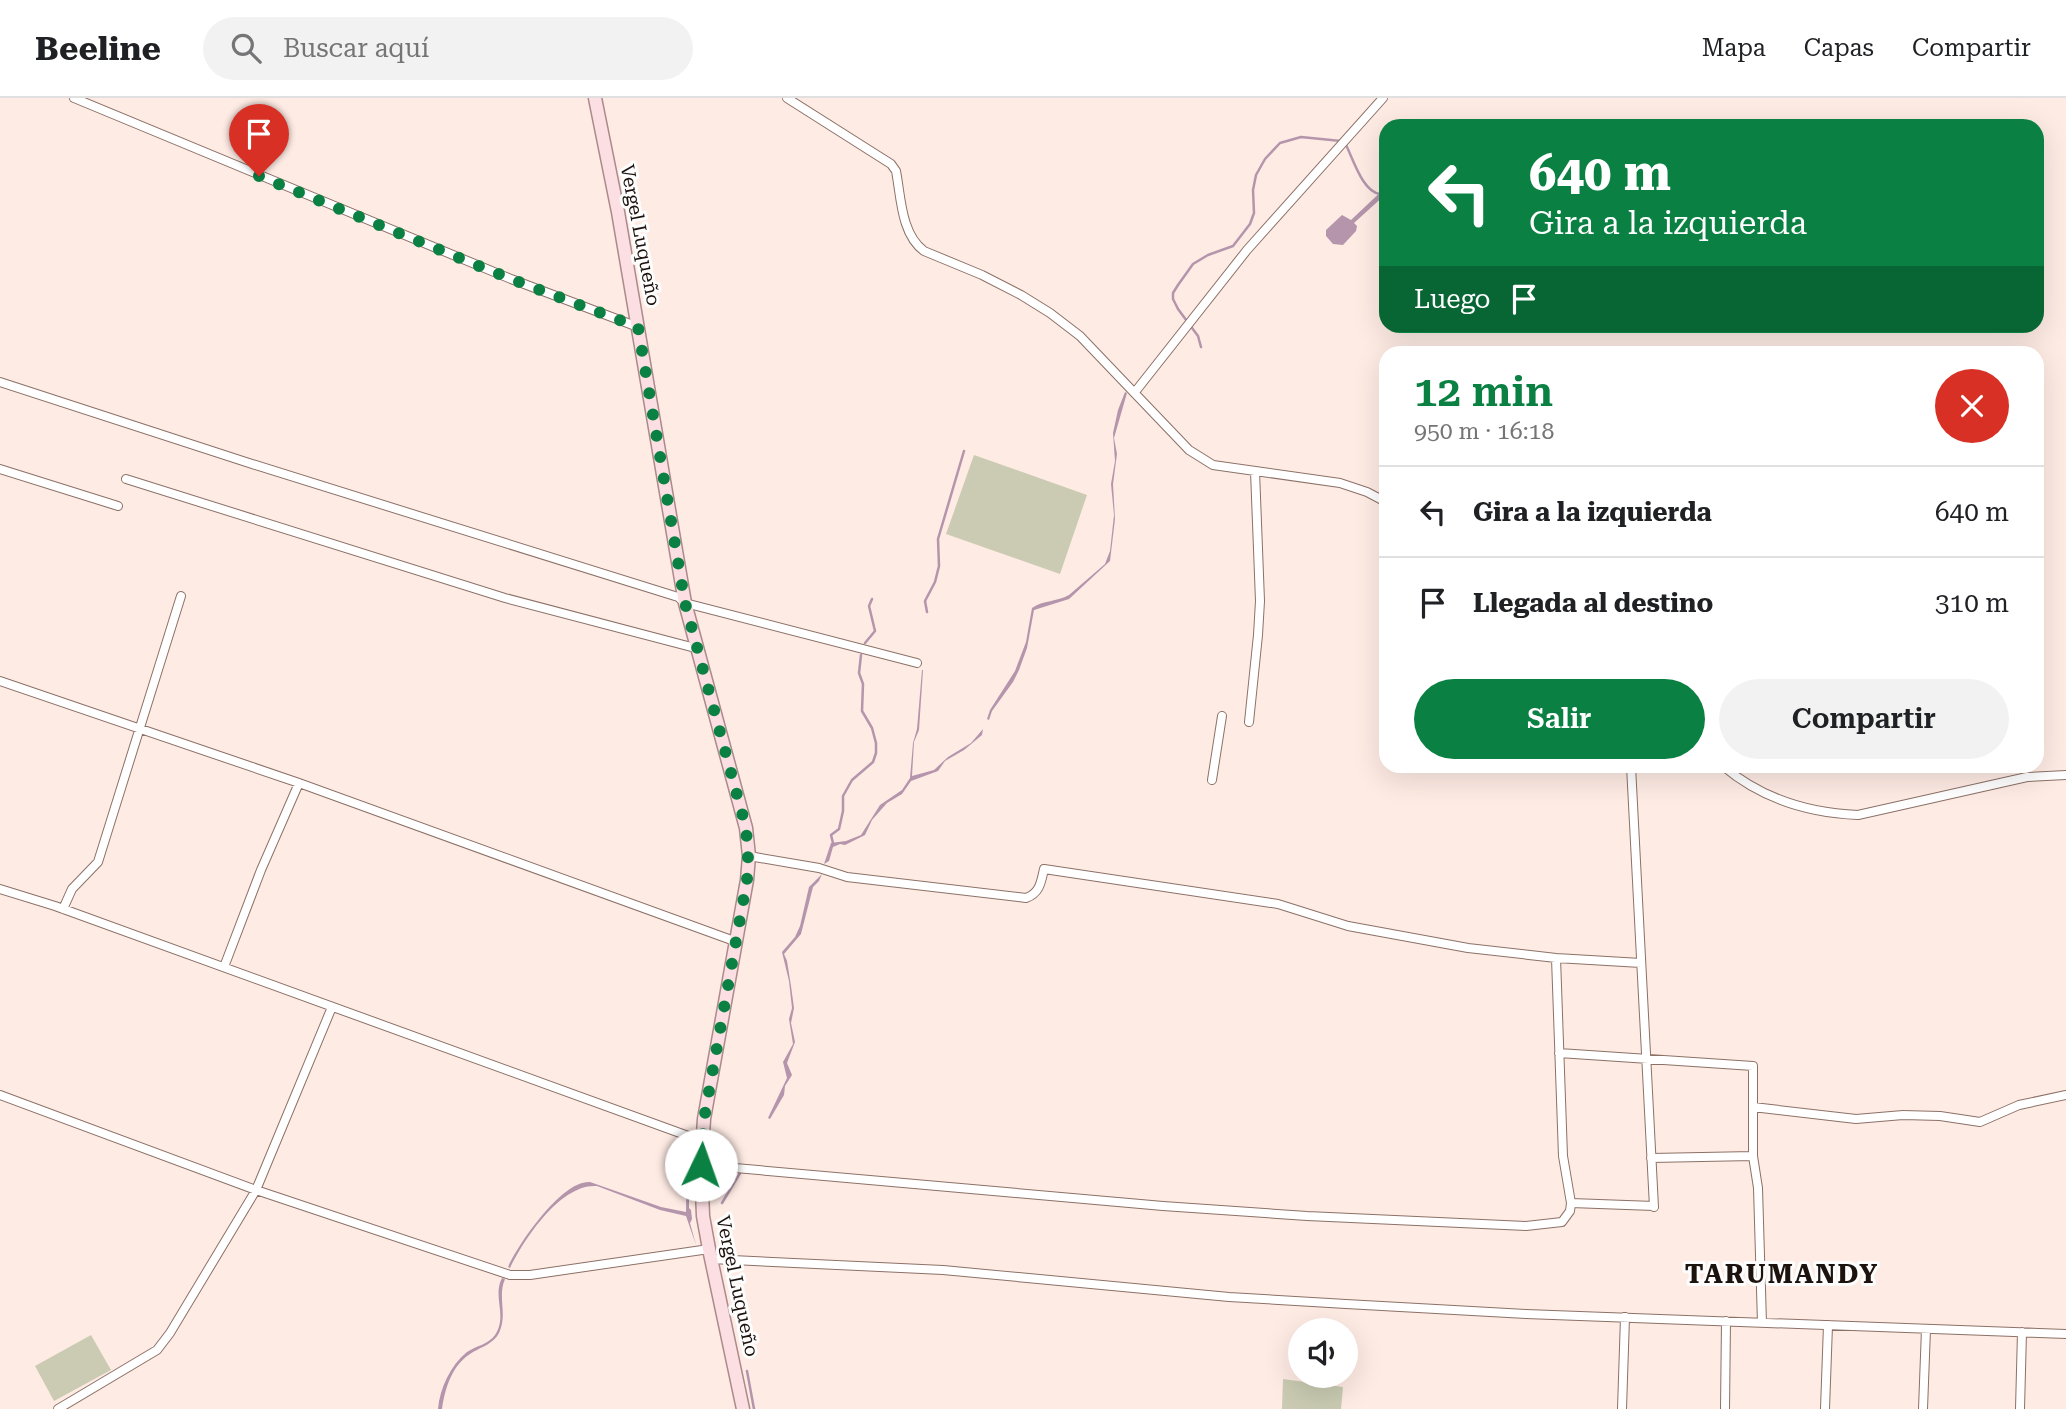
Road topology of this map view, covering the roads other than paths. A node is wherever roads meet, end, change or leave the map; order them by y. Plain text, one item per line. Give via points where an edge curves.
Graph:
1 (74, 98) edge
2 (595, 98) edge
3 (787, 98) edge
4 (1383, 98) edge
5 (638, 327) junction
6 (0, 382) edge
7 (1135, 393) junction
8 (0, 469) edge
9 (1255, 471) junction
10 (126, 478) dead end
11 (1379, 499) edge
12 (118, 506) dead end
13 (181, 596) dead end
14 (685, 603) junction
15 (699, 649) junction
16 (917, 663) dead end
17 (0, 681) edge
18 (1222, 716) dead end
19 (1249, 722) dead end
20 (140, 727) junction
21 (1631, 773) edge
22 (1731, 773) edge
23 (2066, 775) edge
24 (1212, 780) dead end
25 (299, 783) junction
26 (748, 856) junction
27 (0, 889) edge
28 (63, 909) junction
29 (737, 942) junction
30 (1556, 958) junction
31 (1641, 963) junction
32 (223, 967) junction
33 (332, 1007) junction
34 (1559, 1053) junction
35 (1645, 1058) junction
36 (0, 1095) edge
37 (2066, 1095) edge
38 (1753, 1107) junction
39 (702, 1141) junction
40 (1753, 1156) junction
41 (1651, 1158) junction
42 (701, 1165) junction
43 (256, 1190) junction
44 (1572, 1203) junction
45 (710, 1254) junction
46 (1625, 1317) junction
47 (1726, 1321) junction
48 (1762, 1323) junction
49 (1828, 1325) junction
50 (1926, 1329) junction
51 (2022, 1332) junction
52 (2066, 1334) edge
53 (58, 1409) edge
54 (743, 1409) edge
55 (1622, 1409) edge
56 (1726, 1409) edge
57 (1825, 1409) edge
58 (1923, 1409) edge
59 (2020, 1409) edge

1 - 5 street
2 - 5 main road, Vergel Luqueño
3 - 7 street via 891,164 908,230 917,246 1050,313 1080,336
4 - 7 street via 1247,250
5 - 14 main road, Vergel Luqueño
6 - 14 street via 678,597
7 - 9 street via 1189,450 1213,465
8 - 12 street
9 - 11 street via 1340,484
9 - 19 street via 1259,601
10 - 15 street via 505,598
13 - 20 street
14 - 15 main road, Vergel Luqueño
14 - 16 street
15 - 26 main road, Vergel Luqueño via 746,828
17 - 20 street
18 - 24 street
20 - 25 street
20 - 28 street via 98,862 72,889
21 - 31 street
22 - 23 street via 1779,800 1830,814 1858,815 2027,778
25 - 29 street
25 - 32 street
26 - 29 main road, Vergel Luqueño
26 - 30 street via 847,877 1026,898 1040,888 1044,869 1094,875 1278,904 1348,926 1468,948
27 - 28 street
28 - 32 street
29 - 39 main road, Vergel Luqueño
30 - 31 street
30 - 34 street
31 - 35 street
32 - 33 street
33 - 39 street
33 - 43 street
34 - 35 street
34 - 44 street via 1563,1156
35 - 38 street via 1753,1066
35 - 41 street
36 - 43 street
37 - 38 street via 2019,1105 1980,1122 1903,1115 1856,1119
38 - 40 street
39 - 42 main road, Vergel Luqueño
40 - 41 street
40 - 48 street
41 - 44 street via 1654,1206
42 - 44 street via 1163,1206 1498,1225 1562,1222
42 - 45 main road, Vergel Luqueño
43 - 45 street via 510,1275
43 - 53 street via 157,1350
45 - 46 street via 1229,1297
45 - 54 main road, Vergel Luqueño
46 - 47 street
46 - 55 street
47 - 48 street
47 - 56 street
48 - 49 street
49 - 50 street
49 - 57 street
50 - 51 street
50 - 58 street
51 - 52 street
51 - 59 street

